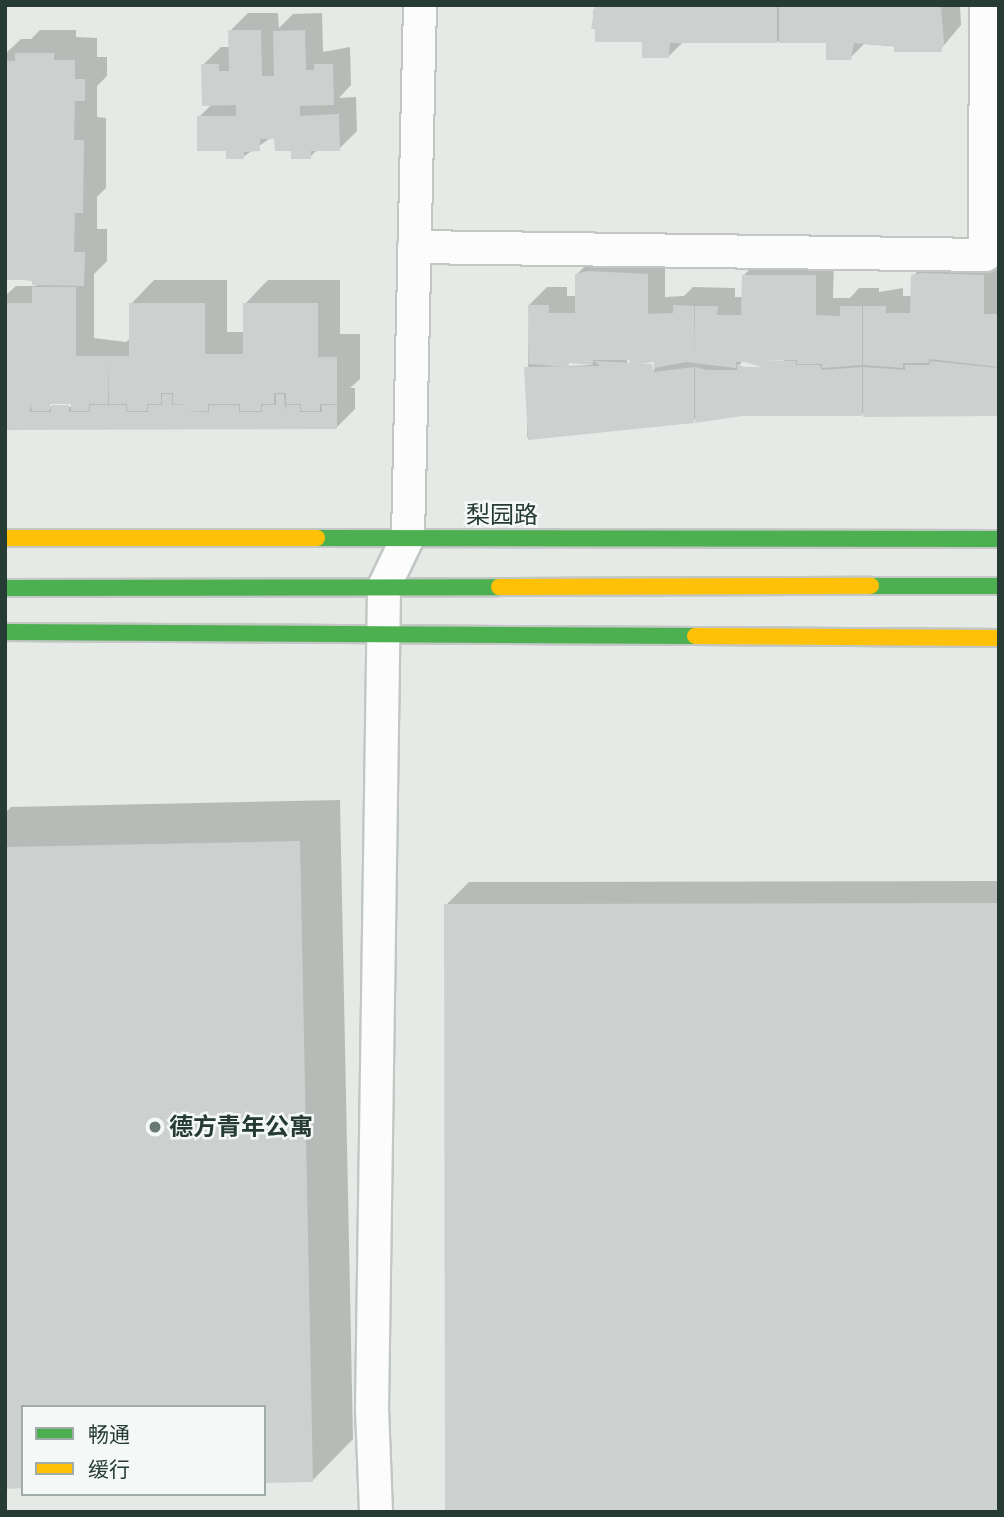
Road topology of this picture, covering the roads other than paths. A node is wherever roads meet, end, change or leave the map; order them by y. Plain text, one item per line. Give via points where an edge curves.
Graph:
1 (419, 5) edge
2 (986, 5) edge
3 (414, 247) junction
4 (408, 537) junction
5 (5, 538) edge
6 (999, 539) edge
7 (999, 586) edge
8 (5, 587) edge
9 (384, 587) junction
10 (5, 632) edge
11 (383, 637) junction
12 (999, 638) edge
13 (376, 1512) edge

1 - 3 street
2 - 3 street via 985,255
3 - 4 street
4 - 5 main road, 梨园路
4 - 6 main road, 梨园路
4 - 9 street
7 - 9 main road
8 - 9 main road
9 - 11 street
10 - 11 main road
11 - 12 main road
11 - 13 street via 372,1409

